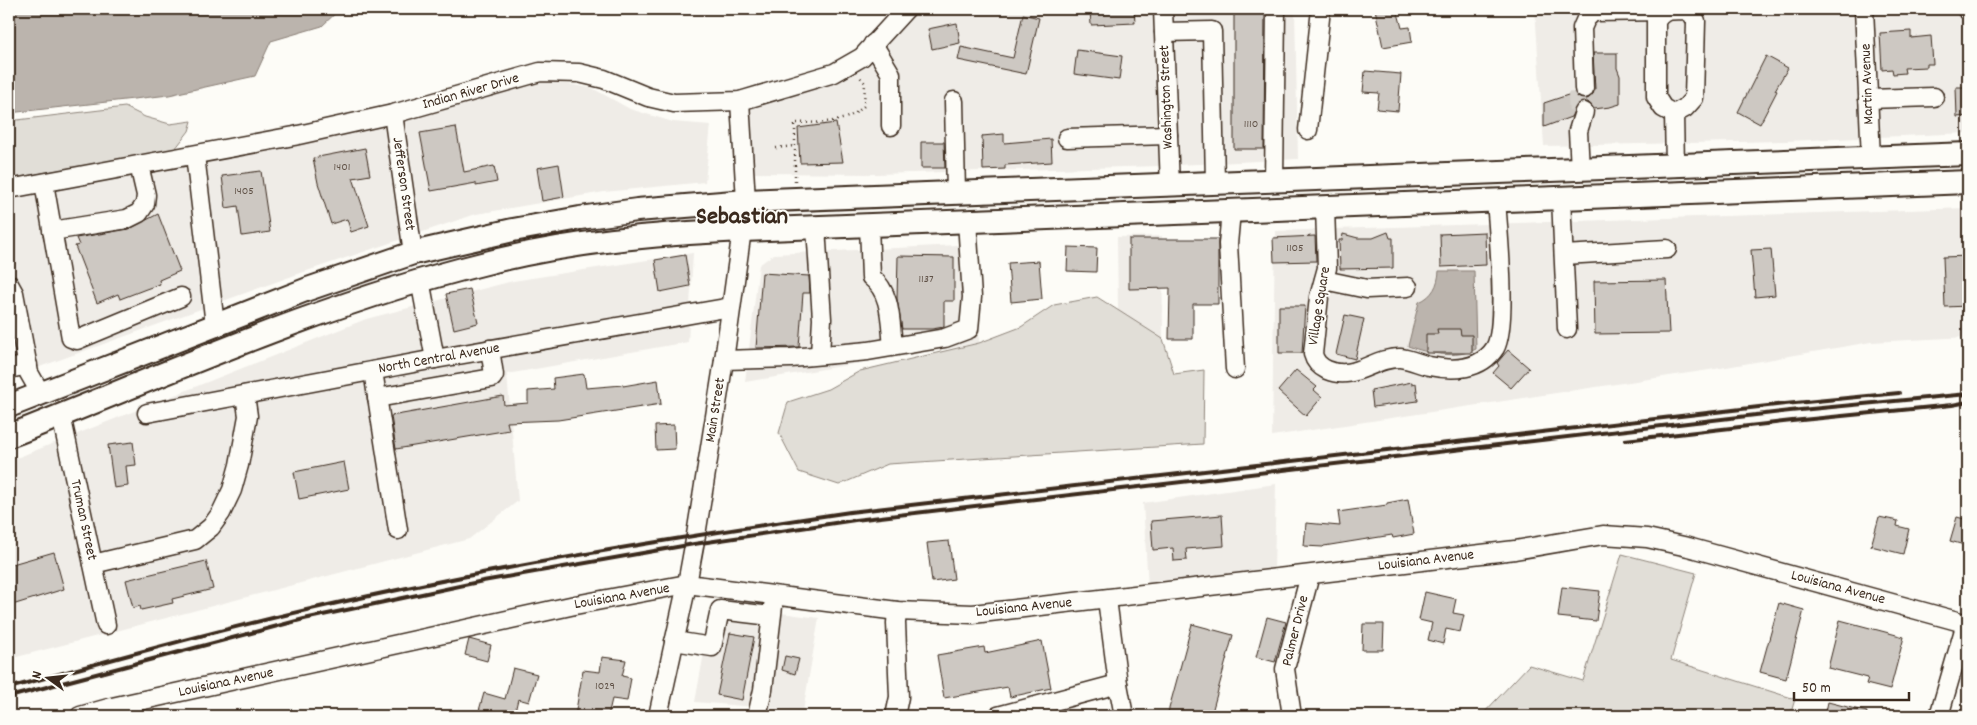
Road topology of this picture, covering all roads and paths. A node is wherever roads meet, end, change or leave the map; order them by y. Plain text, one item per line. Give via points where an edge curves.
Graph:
1 (424, 9) edge
2 (906, 9) edge
3 (1163, 9) edge
4 (1276, 9) edge
5 (1322, 9) edge
6 (1869, 9) edge
7 (1667, 10) junction
8 (426, 17) dead end
9 (1164, 32) junction
10 (873, 44) junction
11 (860, 77) dead end
12 (1580, 90) tunnel mouth
13 (1934, 97) dead end
14 (1868, 99) junction
15 (740, 101) junction
16 (954, 101) dead end
17 (393, 114) junction
18 (1674, 114) junction
19 (1580, 120) tunnel mouth
20 (891, 126) dead end
21 (1308, 130) dead end
22 (1168, 135) junction
23 (1066, 138) dead end
24 (795, 146) junction
25 (776, 148) dead end
26 (1968, 154) edge
27 (195, 155) junction
28 (1871, 158) junction
29 (139, 165) junction
30 (1675, 166) junction
31 (1580, 170) junction
32 (795, 181) dead end
33 (1271, 182) junction
34 (1968, 182) edge
35 (44, 183) junction
36 (1215, 184) junction
37 (1170, 186) junction
38 (1823, 187) junction
39 (9, 189) edge
40 (956, 193) junction
41 (1561, 198) junction
42 (1496, 200) junction
43 (746, 201) junction
44 (1325, 207) junction
45 (1230, 211) junction
46 (1126, 215) junction
47 (968, 221) junction
48 (869, 225) junction
49 (816, 227) junction
50 (742, 230) junction
51 (52, 231) junction
52 (1667, 249) dead end
53 (413, 253) junction
54 (1564, 255) junction
55 (420, 280) junction
56 (1324, 280) junction
57 (9, 284) edge
58 (1408, 288) dead end
59 (181, 297) dead end
60 (731, 307) junction
61 (214, 326) junction
62 (1567, 329) dead end
63 (894, 346) junction
64 (490, 349) junction
65 (820, 355) junction
66 (435, 359) junction
67 (724, 360) junction
68 (28, 365) junction
69 (9, 369) edge
70 (1235, 369) dead end
71 (101, 370) junction
72 (373, 371) junction
73 (41, 394) junction
74 (245, 395) junction
75 (377, 398) junction
76 (9, 406) edge
77 (147, 413) dead end
78 (61, 415) junction
79 (9, 436) edge
80 (398, 530) dead end
81 (93, 564) junction
82 (1310, 575) junction
83 (688, 584) junction
84 (775, 595) junction
85 (1107, 599) junction
86 (897, 611) junction
87 (771, 616) junction
88 (1967, 623) edge
89 (106, 625) dead end
90 (674, 641) junction
91 (1118, 684) junction
92 (80, 716) edge
93 (658, 716) edge
94 (757, 716) edge
95 (895, 716) edge
96 (998, 716) edge
97 (1124, 716) edge
98 (1292, 716) edge
99 (1939, 716) edge

1 - 8 path
2 - 10 street, Indian River Drive
3 - 9 street, Washington Street
4 - 33 street
5 - 21 street
6 - 14 street, Martin Avenue
7 - 12 street via 1593,12 1582,28
7 - 18 street via 1656,21 1656,97 1663,108
7 - 18 street via 1685,10 1696,21 1694,98
9 - 22 street, Washington Street
9 - 36 street via 1212,31
10 - 15 street, Indian River Drive via 862,57 834,73
10 - 20 street via 892,74
11 - 24 path via 865,83 864,106 856,114 839,121 795,123
13 - 14 street
14 - 28 street, Martin Avenue
15 - 17 street, Indian River Drive via 674,103 580,72 540,72
15 - 43 street, Main Street
16 - 40 street
17 - 27 street, Indian River Drive
17 - 53 street, Jefferson Street
18 - 30 street
19 - 31 street
22 - 23 street
22 - 37 street, Washington Street
24 - 25 path
24 - 32 path
26 - 28 main road
27 - 29 street, Indian River Drive
27 - 61 street
28 - 30 main road
28 - 38 main road via 1856,172
29 - 35 street, Indian River Drive
29 - 51 street via 146,195 139,213 127,219
30 - 31 main road
31 - 33 main road
33 - 36 main road
33 - 45 main road via 1244,195
34 - 38 main road
35 - 39 street, Indian River Drive
35 - 51 street
36 - 37 main road
37 - 40 main road
37 - 46 main road via 1158,199
38 - 41 main road
40 - 43 main road
41 - 42 main road
41 - 54 street
42 - 44 main road
42 - 56 street, Village Square via 1501,324 1495,347 1473,366 1430,366 1401,358 1351,373 1324,369 1313,354
43 - 50 street, Main Street
43 - 53 main road via 580,218
44 - 45 main road
44 - 56 street, Village Square via 1327,268
45 - 46 main road
45 - 70 street via 1228,244
46 - 47 main road
47 - 48 main road
47 - 63 street via 972,297 969,329 945,338
48 - 49 main road
48 - 63 street via 871,277 879,283 888,302
49 - 50 main road
49 - 65 street via 822,319
50 - 55 main road via 648,236 580,246 485,263
50 - 60 street, Main Street
51 - 59 street via 71,338 77,340
52 - 54 street
53 - 61 main road
54 - 62 street
55 - 66 street
55 - 78 main road via 310,316
56 - 58 street via 1367,289
57 - 68 street via 14,293
60 - 64 street, North Central Avenue
60 - 67 street, Main Street
61 - 71 main road
63 - 65 street
64 - 66 street, North Central Avenue
64 - 75 street via 492,378
65 - 67 street
66 - 72 street, North Central Avenue
67 - 83 street, Main Street
68 - 69 street
68 - 73 street
71 - 73 main road
71 - 78 main road via 80,389
72 - 74 street, North Central Avenue
72 - 75 street
73 - 76 main road
73 - 79 main road via 34,411
74 - 77 street, North Central Avenue
74 - 81 street via 248,416 236,474 232,490 212,527 195,540
75 - 80 street
78 - 79 main road
78 - 81 street, Truman Street
81 - 89 street, Truman Street
82 - 85 street, Louisiana Avenue
82 - 88 street, Louisiana Avenue via 1515,550 1603,535 1647,538
82 - 98 street, Palmer Drive via 1285,669
83 - 84 street, Louisiana Avenue
83 - 90 street, Main Street
83 - 92 street, Louisiana Avenue via 575,605
84 - 86 street, Louisiana Avenue
84 - 87 street
85 - 86 street, Louisiana Avenue via 973,614
85 - 91 street
86 - 95 street via 899,697
87 - 90 street via 720,610 712,646
87 - 94 street
88 - 99 street
90 - 93 street, Main Street
91 - 96 street
91 - 97 street

